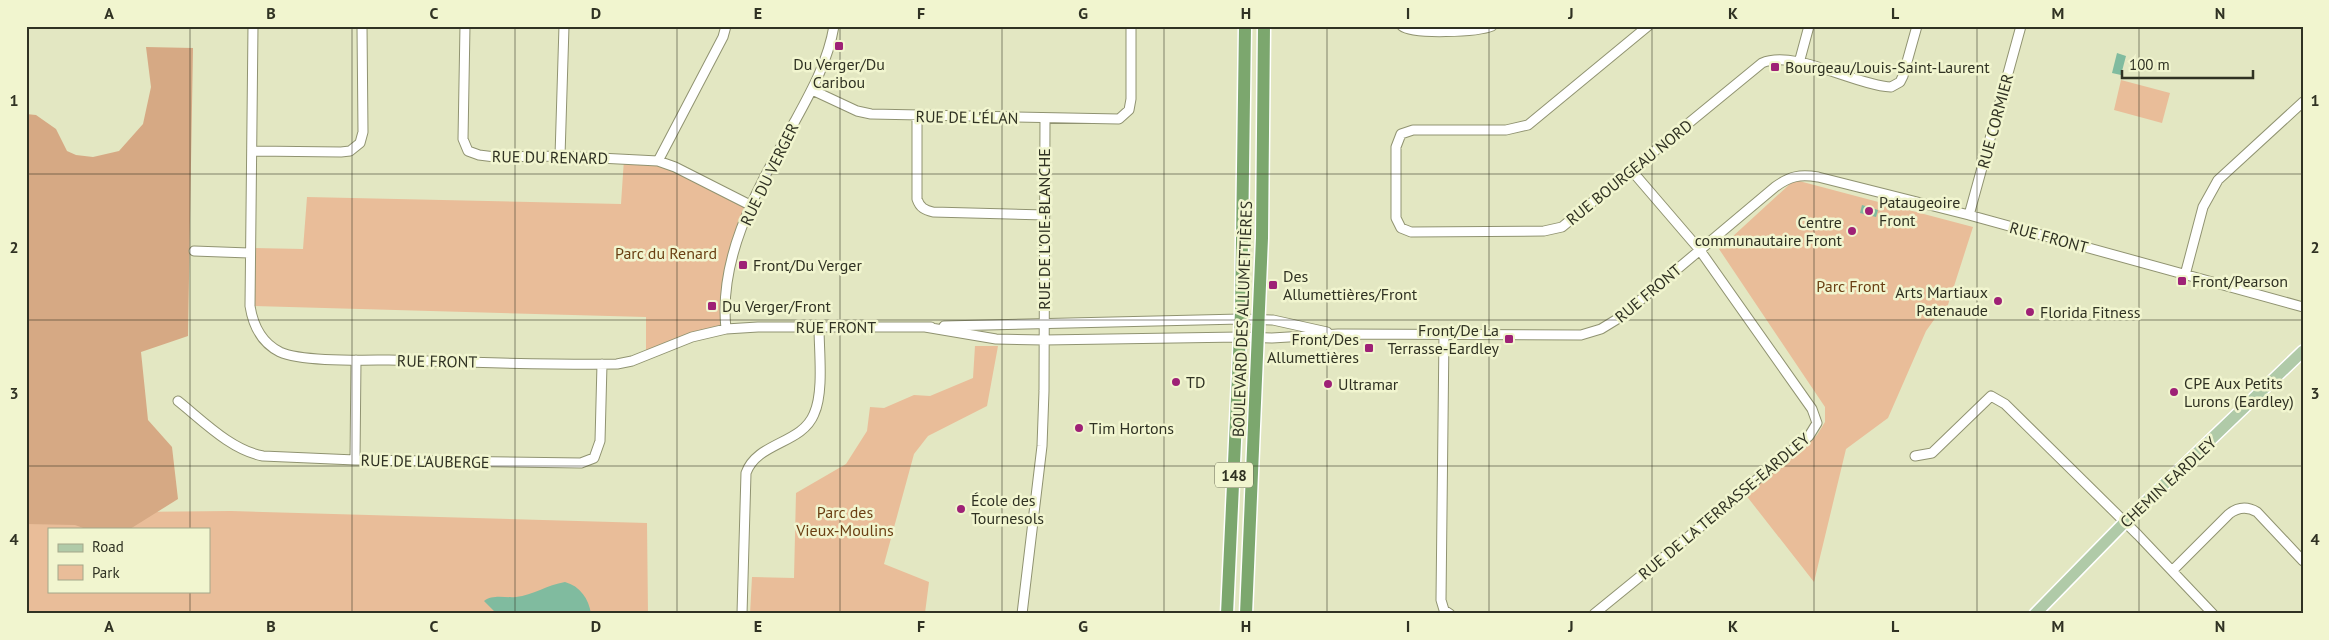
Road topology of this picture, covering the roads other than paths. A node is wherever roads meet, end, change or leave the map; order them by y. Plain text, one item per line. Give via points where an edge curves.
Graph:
1 (253, 26) edge
2 (362, 26) edge
3 (465, 26) edge
4 (564, 26) edge
5 (726, 26) edge
6 (834, 26) edge
7 (1131, 26) edge
8 (1245, 26) edge
9 (1264, 26) edge
10 (1402, 26) edge
11 (1492, 26) edge
12 (1648, 26) edge
13 (1809, 26) edge
14 (1916, 26) edge
15 (2021, 26) edge
16 (1799, 63) junction
17 (812, 90) junction
18 (2303, 102) edge
19 (917, 116) junction
20 (1045, 118) junction
21 (252, 151) junction
22 (560, 156) junction
23 (658, 161) junction
24 (1632, 171) junction
25 (750, 205) junction
26 (1044, 215) junction
27 (1969, 215) junction
28 (1699, 249) junction
29 (194, 251) dead end
30 (250, 253) junction
31 (2184, 275) junction
32 (2303, 307) edge
33 (1241, 319) junction
34 (1258, 320) junction
35 (1044, 324) junction
36 (819, 327) junction
37 (925, 327) junction
38 (726, 329) junction
39 (1338, 334) junction
40 (1444, 334) junction
41 (1240, 337) junction
42 (1258, 337) junction
43 (1044, 340) junction
44 (2303, 351) edge
45 (356, 360) junction
46 (602, 364) junction
47 (178, 401) dead end
48 (1915, 456) dead end
49 (355, 460) junction
50 (2125, 522) junction
51 (2303, 561) edge
52 (2173, 570) junction
53 (742, 614) edge
54 (1022, 614) edge
55 (1227, 614) edge
56 (1246, 614) edge
57 (1450, 614) edge
58 (1594, 614) edge
59 (2036, 614) edge
60 (2213, 614) edge

1 - 21 street, RUE FRONT
2 - 21 street via 363,132 360,143 350,151 341,152
3 - 22 street, RUE DU RENARD via 465,148 473,154 494,157
4 - 22 street
5 - 23 street
6 - 17 street, RUE DU VERGER via 827,56
7 - 20 street, RUE DE L'ÉLAN via 1131,99 1126,114 1114,120
8 - 33 highway, BOULEVARD DES ALLUMETTIÈRES / 148
9 - 34 highway, BOULEVARD DES ALLUMETTIÈRES / 148
10 - 11 street via 1412,30 1473,30
12 - 24 street, RUE BOURGEAU NORD via 1528,125 1506,130 1413,130 1401,134 1396,147 1396,218 1400,228 1411,232 1553,230 1571,222
13 - 16 street
14 - 16 street, RUE BOURGEAU NORD via 1903,76 1891,87
15 - 27 street, RUE CORMIER
16 - 24 street, RUE BOURGEAU NORD via 1776,59 1756,67
17 - 19 street, RUE DE L'ÉLAN via 864,113
17 - 25 street, RUE DU VERGER
18 - 31 street via 2218,180 2203,207
19 - 20 street, RUE DE L'ÉLAN
19 - 26 street via 917,199 924,210
20 - 26 street, RUE DE L'OIE-BLANCHE
21 - 30 street, RUE FRONT
22 - 23 street, RUE DU RENARD
23 - 25 street, RUE DU RENARD
24 - 28 street, RUE DE LA TERRASSE-EARDLEY
25 - 38 street, RUE DU VERGER via 730,266
26 - 35 street, RUE DE L'OIE-BLANCHE
27 - 28 street, RUE FRONT via 1818,177 1792,176
27 - 31 street, RUE FRONT
28 - 40 street, RUE FRONT via 1619,318 1591,332 1569,336
28 - 58 street, RUE DE LA TERRASSE-EARDLEY via 1812,409 1817,423 1813,432 1788,454
29 - 30 street
30 - 45 street, RUE FRONT via 252,319 271,346 291,356
31 - 32 street, RUE FRONT
33 - 34 street, RUE FRONT
33 - 35 street, RUE FRONT
33 - 41 highway, BOULEVARD DES ALLUMETTIÈRES / 148
34 - 39 street, RUE FRONT via 1273,320
34 - 42 highway, BOULEVARD DES ALLUMETTIÈRES / 148
35 - 37 street, RUE FRONT
35 - 43 street, RUE DE L'OIE-BLANCHE
36 - 37 street, RUE FRONT
36 - 38 street, RUE FRONT
36 - 53 street via 818,400 810,422 798,433 754,459 746,472
37 - 43 street, RUE FRONT via 996,338
38 - 46 street, RUE FRONT via 692,337 632,361
39 - 40 street, RUE FRONT
39 - 42 street, RUE FRONT
40 - 57 street via 1441,600 1444,610
41 - 42 street, RUE FRONT
41 - 43 street, RUE FRONT
41 - 55 highway, BOULEVARD DES ALLUMETTIÈRES / 148
42 - 56 highway, BOULEVARD DES ALLUMETTIÈRES / 148
43 - 54 street, RUE DE L'OIE-BLANCHE via 1042,446
44 - 50 main road, CHEMIN EARDLEY
45 - 46 street, RUE FRONT
45 - 49 street
46 - 49 street, RUE DE L'AUBERGE via 600,441 594,458 587,462
47 - 49 street, RUE DE L'AUBERGE via 234,445 252,454 275,458
48 - 50 street via 1932,453 1991,396 2006,404
50 - 52 street
50 - 59 main road, CHEMIN EARDLEY
51 - 52 street via 2257,512 2240,508 2229,514
52 - 60 street

